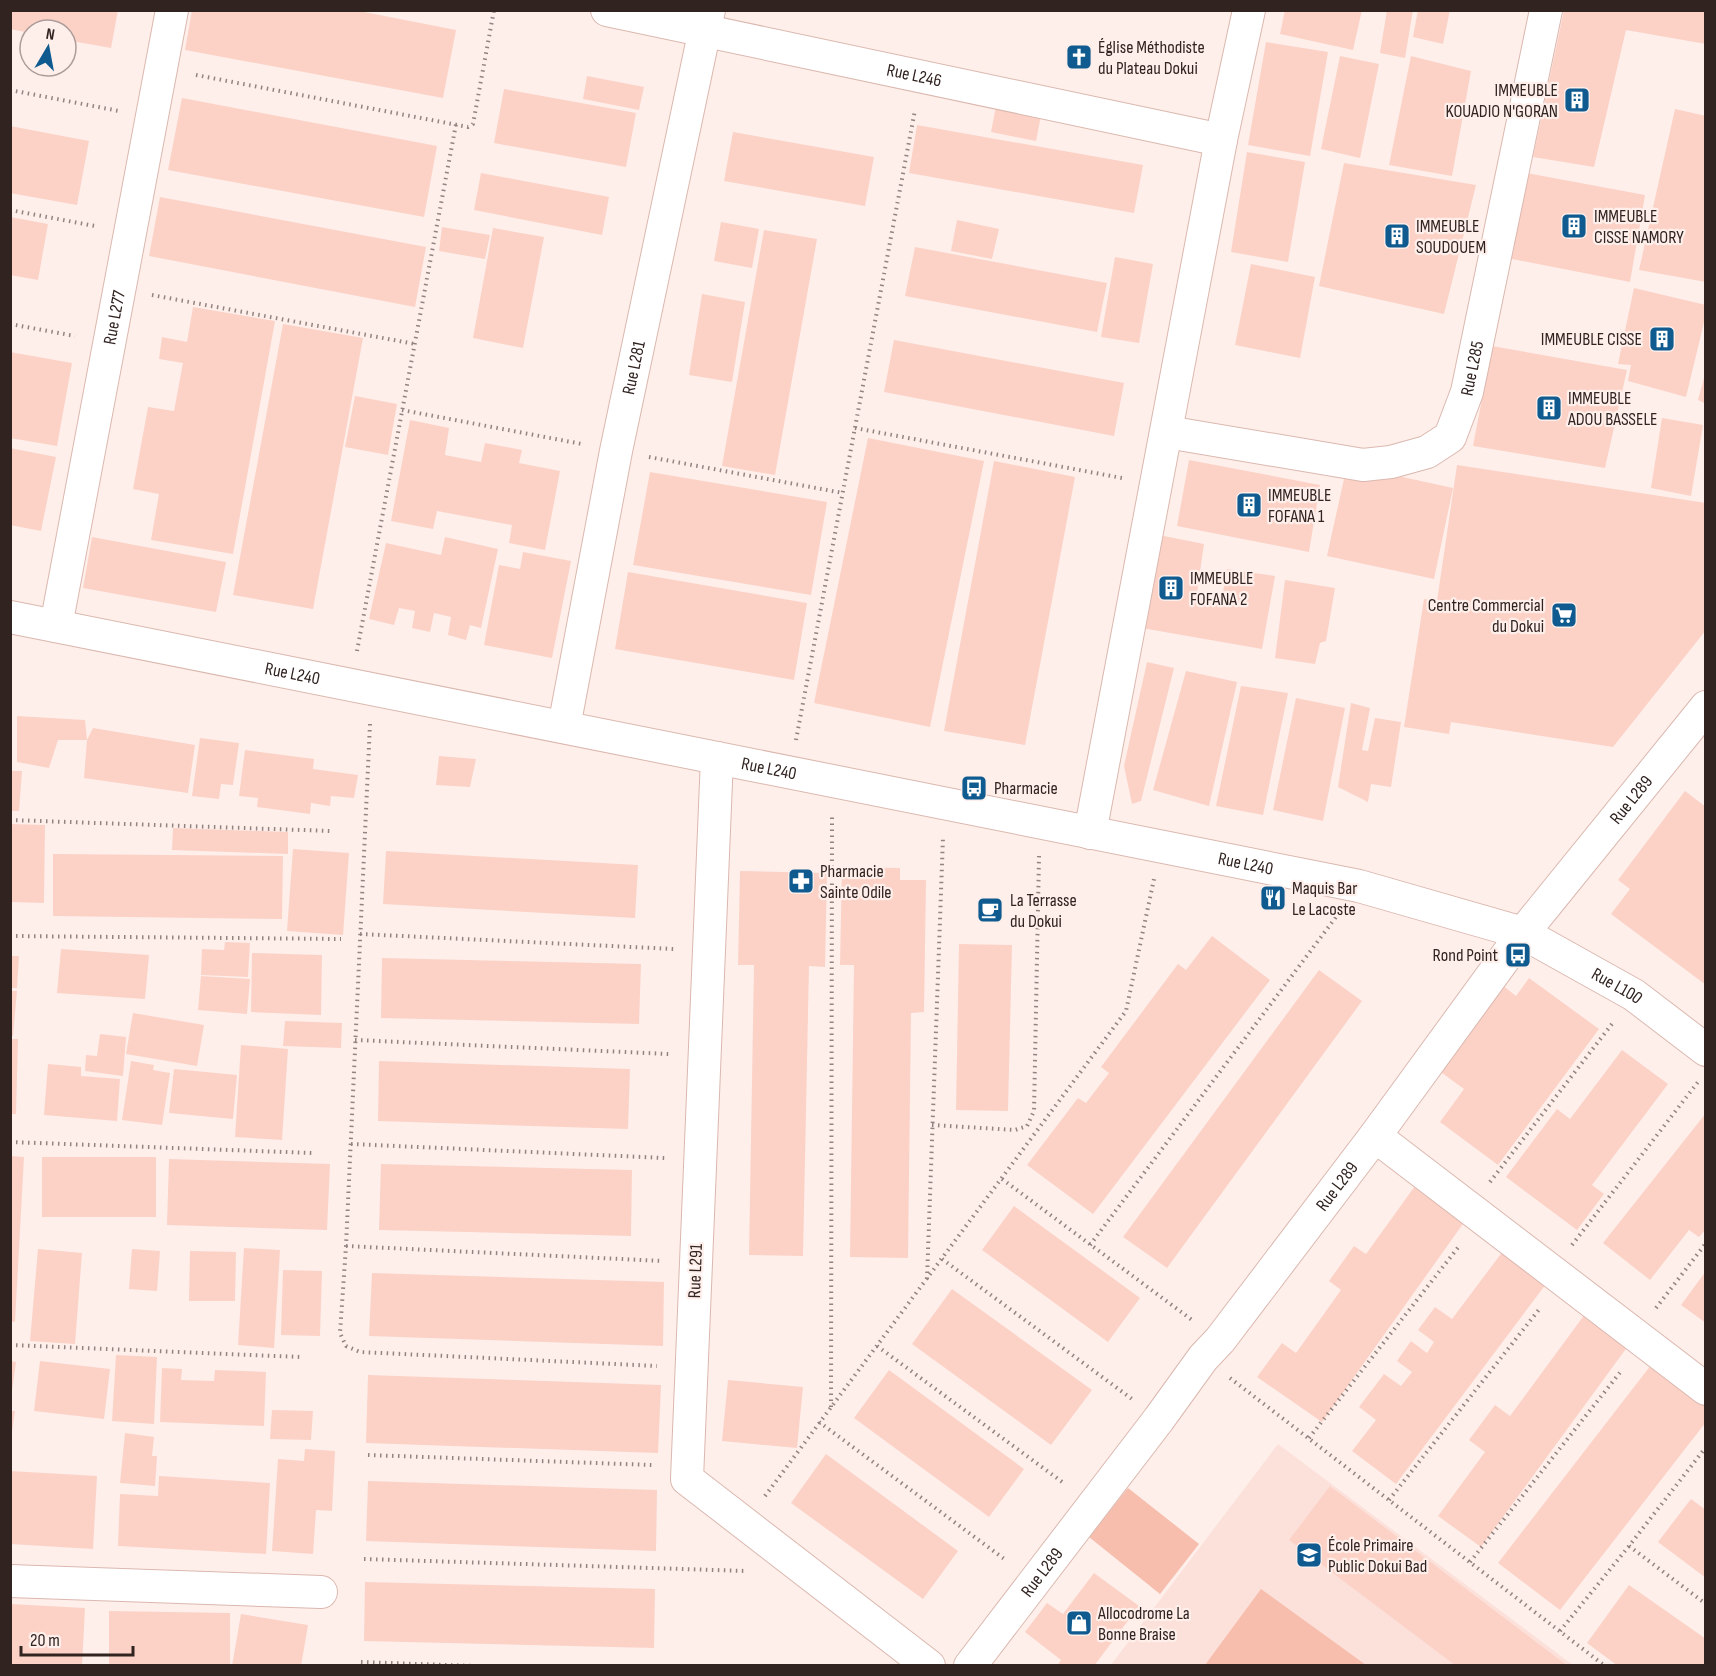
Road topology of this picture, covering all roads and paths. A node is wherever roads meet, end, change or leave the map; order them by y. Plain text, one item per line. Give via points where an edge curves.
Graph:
1 (172, 10) edge
2 (494, 10) edge
3 (607, 10) edge
4 (1249, 10) edge
5 (1546, 10) edge
6 (707, 20) edge
7 (161, 68) junction
8 (921, 77) junction
9 (10, 90) edge
10 (152, 117) junction
11 (456, 124) junction
12 (1221, 140) junction
13 (10, 210) edge
14 (130, 232) junction
15 (119, 288) junction
16 (10, 324) edge
17 (109, 342) junction
18 (415, 344) junction
19 (402, 410) junction
20 (855, 428) junction
21 (1167, 432) junction
22 (616, 451) junction
23 (1157, 485) junction
24 (843, 493) junction
25 (10, 617) edge
26 (56, 626) junction
27 (361, 687) junction
28 (1706, 707) edge
29 (564, 727) junction
30 (717, 758) junction
31 (790, 773) junction
32 (832, 781) junction
33 (944, 803) junction
34 (10, 820) edge
35 (1040, 823) junction
36 (331, 831) dead end
37 (1090, 833) junction
38 (1161, 846) junction
39 (1359, 886) junction
40 (1523, 933) junction
41 (360, 934) junction
42 (10, 936) edge
43 (341, 939) dead end
44 (709, 950) junction
45 (1634, 995) junction
46 (355, 1040) junction
47 (1706, 1050) edge
48 (704, 1056) junction
49 (1698, 1082) dead end
50 (932, 1125) junction
51 (1375, 1136) junction
52 (10, 1142) edge
53 (351, 1144) junction
54 (312, 1153) dead end
55 (700, 1160) junction
56 (1002, 1179) junction
57 (1476, 1213) junction
58 (1706, 1243) edge
59 (1090, 1245) junction
60 (346, 1246) junction
61 (942, 1259) junction
62 (696, 1262) junction
63 (1557, 1275) junction
64 (927, 1279) junction
65 (1639, 1338) junction
66 (10, 1345) edge
67 (877, 1346) junction
68 (1211, 1349) junction
69 (301, 1357) dead end
70 (691, 1368) junction
71 (1706, 1389) edge
72 (831, 1407) junction
73 (1159, 1419) junction
74 (819, 1422) junction
75 (1309, 1438) junction
76 (1706, 1447) edge
77 (368, 1455) dead end
78 (687, 1467) junction
79 (1389, 1500) junction
80 (1093, 1505) junction
81 (745, 1523) junction
82 (1629, 1546) junction
83 (364, 1559) dead end
84 (1470, 1562) junction
85 (748, 1571) dead end
86 (10, 1581) edge
87 (1035, 1582) junction
88 (321, 1592) dead end
89 (1706, 1604) edge
90 (1560, 1631) junction
91 (361, 1662) dead end
92 (475, 1665) edge
93 (929, 1665) edge
94 (970, 1665) edge
95 (1605, 1665) edge

1 - 7 street, Rue L277
2 - 11 path via 473,124
3 - 6 street, Rue L246
4 - 12 street
5 - 21 street, Rue L285 via 1467,392 1450,437 1427,452 1363,465
6 - 8 street, Rue L246
6 - 22 street, Rue L281
7 - 10 street, Rue L277
7 - 11 path
8 - 12 street, Rue L246
8 - 20 path
9 - 10 path
10 - 14 street, Rue L277
11 - 18 path
12 - 21 street
13 - 14 path
14 - 15 street, Rue L277
15 - 17 street, Rue L277
15 - 18 path
16 - 17 path
17 - 26 street, Rue L277
18 - 19 path
19 - 22 path
19 - 27 path
20 - 23 path
20 - 24 path
21 - 23 street
22 - 24 path
22 - 29 street, Rue L281
23 - 37 street
24 - 31 path
25 - 26 street, Rue L240
26 - 27 street, Rue L240
27 - 29 street, Rue L240
27 - 41 path
28 - 40 street, Rue L289
29 - 30 street, Rue L240
30 - 31 street, Rue L240
30 - 44 street, Rue L291
31 - 32 street, Rue L240
32 - 33 street, Rue L240
32 - 72 path
33 - 35 street, Rue L240
33 - 50 path
34 - 36 path
35 - 37 street, Rue L240
35 - 50 path via 1034,1111 1027,1126 1015,1130
37 - 38 street, Rue L240
38 - 39 street, Rue L240
38 - 56 path via 1126,1011
39 - 40 street, Rue L240
39 - 59 path
40 - 45 street, Rue L100
40 - 51 street, Rue L289
41 - 44 path
41 - 46 path
42 - 43 path
44 - 48 street, Rue L291
45 - 47 street, Rue L100
45 - 57 path
46 - 48 path
46 - 53 path
48 - 55 street, Rue L291
49 - 63 path
50 - 64 path
51 - 57 street
51 - 68 street, Rue L289
52 - 54 path
53 - 55 path
53 - 60 path
55 - 62 street, Rue L291
56 - 59 path
56 - 61 path
57 - 63 street
57 - 75 path
58 - 65 path
59 - 68 path
60 - 62 path
60 - 70 path via 340,1333 346,1347 360,1352
61 - 64 path
61 - 73 path
62 - 70 street, Rue L291
63 - 65 street
63 - 79 path
64 - 67 path
65 - 71 street
65 - 84 path
66 - 69 path
67 - 72 path
67 - 80 path
68 - 73 street, Rue L289
68 - 75 path
70 - 78 street, Rue L291
72 - 74 path
73 - 80 street, Rue L289
74 - 81 path
74 - 87 path
75 - 79 path
76 - 82 path
77 - 78 path
78 - 81 street via 687,1479
79 - 84 path
80 - 87 street, Rue L289
81 - 93 street
82 - 89 path
82 - 90 path
83 - 85 path
84 - 90 path
86 - 88 street
87 - 94 street, Rue L289
90 - 95 path
91 - 92 path

